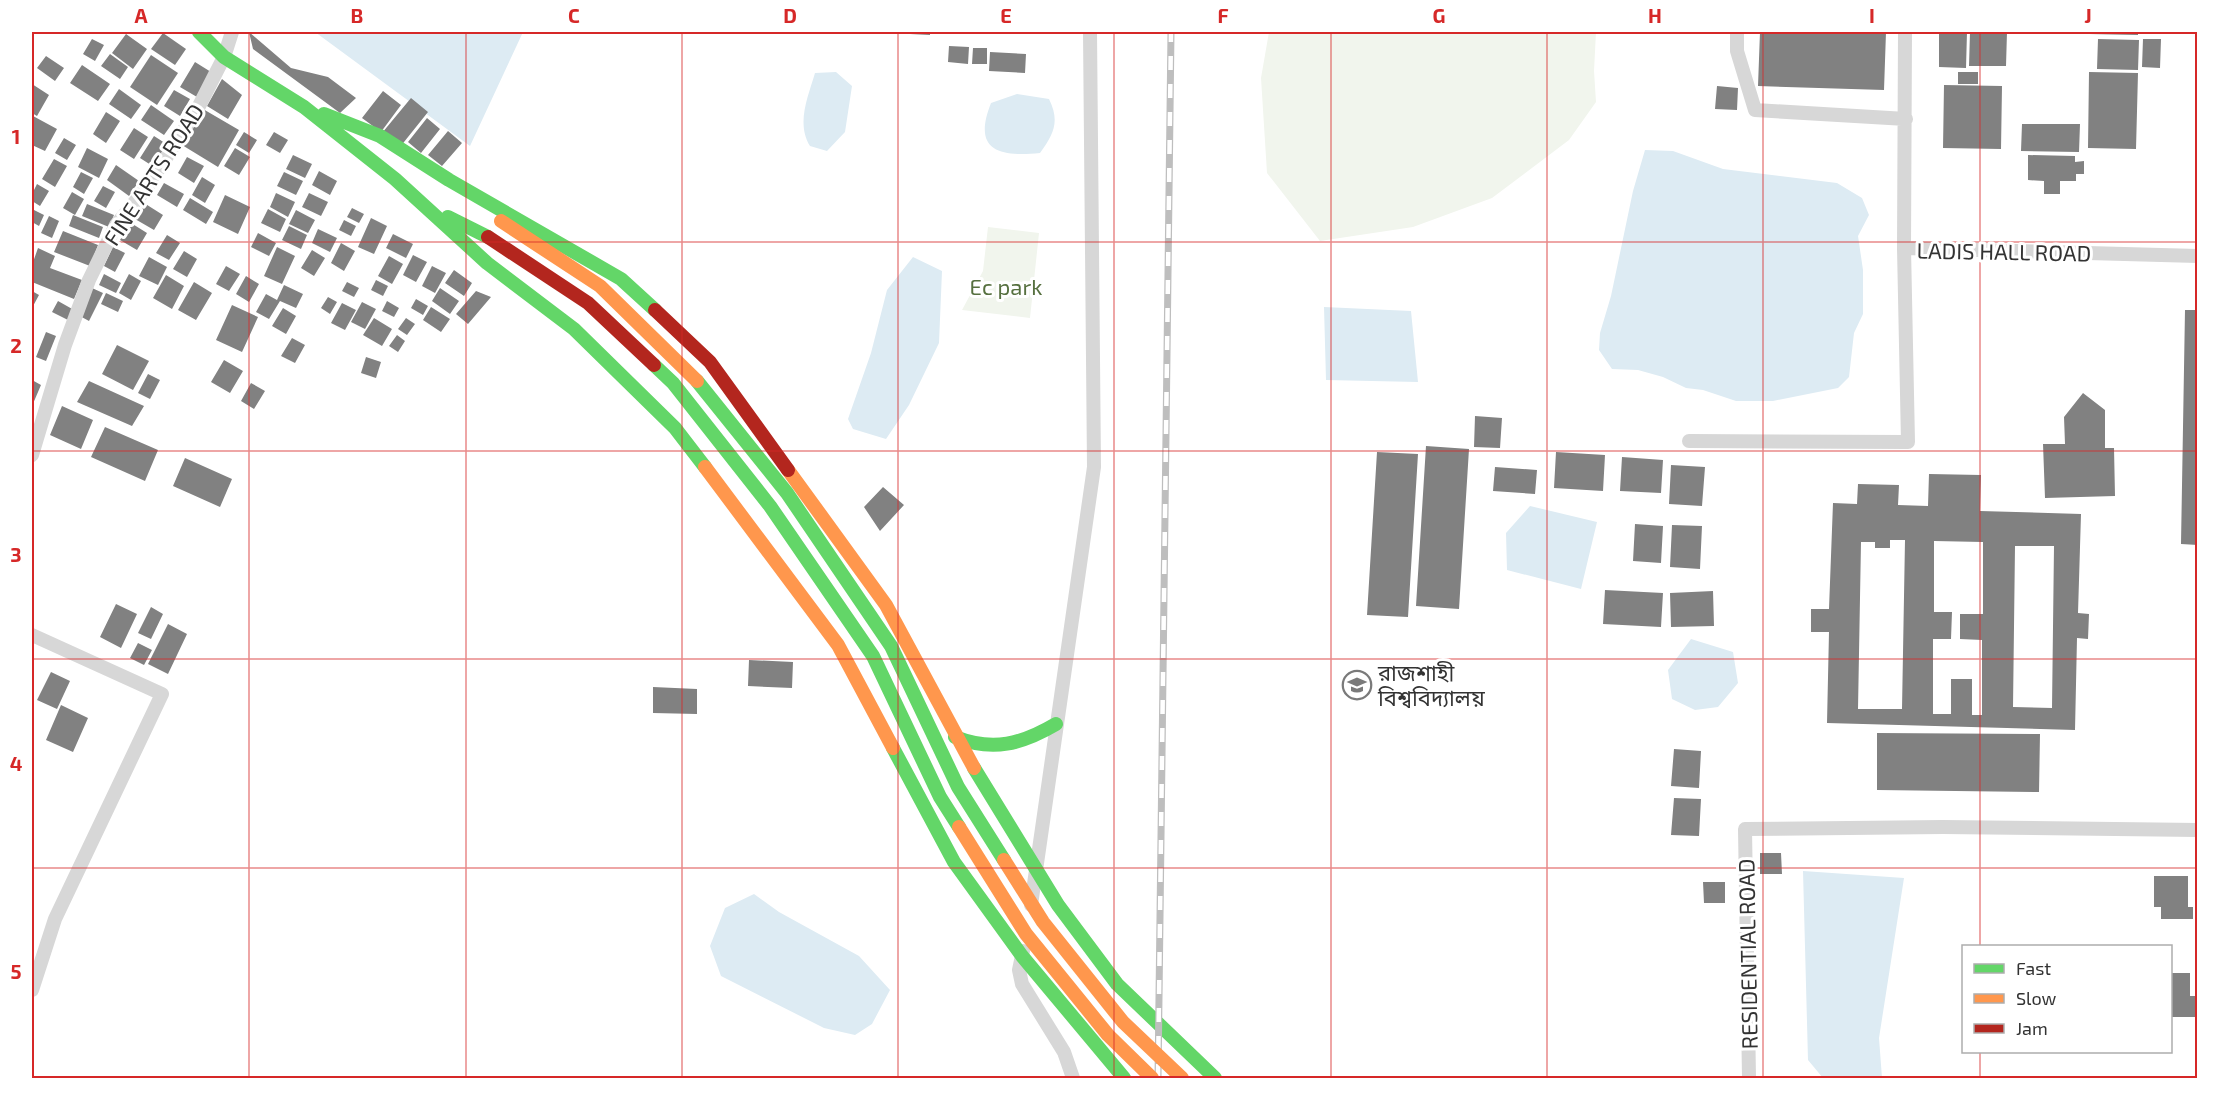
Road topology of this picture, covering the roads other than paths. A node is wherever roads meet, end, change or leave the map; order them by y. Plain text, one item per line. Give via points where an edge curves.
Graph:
1 (200, 32) edge
2 (232, 32) edge
3 (1090, 32) edge
4 (1737, 32) edge
5 (1905, 32) edge
6 (224, 57) junction
7 (304, 107) junction
8 (1906, 119) junction
9 (449, 180) junction
10 (427, 206) junction
11 (1904, 248) junction
12 (2198, 256) edge
13 (1689, 441) dead end
14 (32, 455) edge
15 (32, 635) edge
16 (1056, 724) junction
17 (955, 737) junction
18 (2198, 830) edge
19 (1036, 871) junction
20 (1022, 956) junction
21 (32, 990) edge
22 (1073, 1078) edge
23 (1124, 1078) edge
24 (1152, 1078) edge
25 (1182, 1078) edge
26 (1215, 1078) edge
27 (1749, 1078) edge

1 - 6 main road
2 - 6 street, FINE ARTS ROAD
3 - 16 street via 1094,467
4 - 8 street via 1737,51 1755,110
5 - 8 street, LADIS HALL ROAD
6 - 7 main road
6 - 14 street, FINE ARTS ROAD via 198,108 148,186 116,225 89,280
7 - 9 main road via 380,136
7 - 10 main road
8 - 11 street, LADIS HALL ROAD
9 - 17 main road via 621,279 710,362 886,605
9 - 25 main road, bridge via 501,221 600,286 688,369 787,493 891,646 958,787 1043,922 1123,1022
10 - 20 main road via 488,263 574,329 675,428 838,645 954,862
10 - 24 main road, bridge via 489,237 588,303 672,383 763,497 873,656 940,797 1026,934 1108,1035
11 - 12 street, LADIS HALL ROAD
11 - 13 street via 1908,442
15 - 21 street via 162,694 55,919
16 - 17 main road via 1029,741 996,746 972,745
16 - 19 street
17 - 19 main road
18 - 27 street, RESIDENTIAL ROAD via 1745,829
19 - 20 street
19 - 26 main road via 1117,984
20 - 22 street via 1022,984 1064,1052
20 - 23 main road

